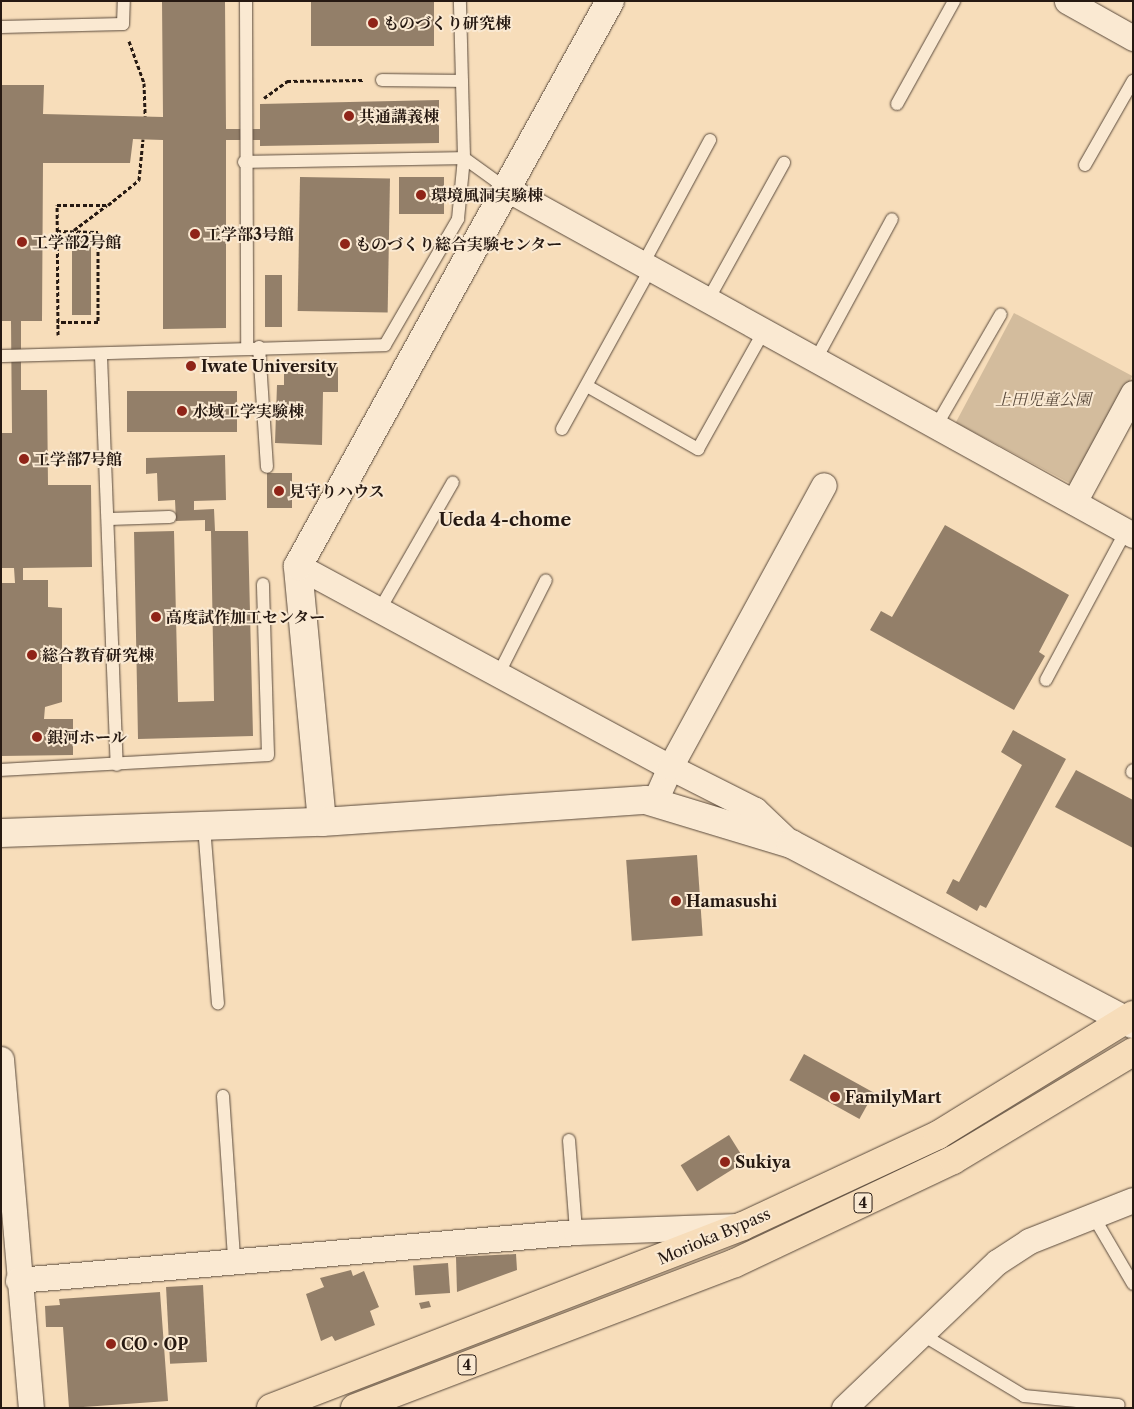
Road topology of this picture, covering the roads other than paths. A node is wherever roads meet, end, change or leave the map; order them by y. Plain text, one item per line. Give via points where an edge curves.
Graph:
1 (124, 1) edge
2 (246, 1) edge
3 (460, 1) edge
4 (610, 1) edge
5 (954, 1) edge
6 (1067, 1) edge
7 (1107, 11) edge
8 (1, 27) edge
9 (1133, 38) edge
10 (382, 80) road end
11 (462, 81) junction
12 (1133, 81) edge
13 (897, 104) dead end
14 (710, 140) dead end
15 (464, 158) junction
16 (244, 162) junction
17 (784, 163) dead end
18 (1085, 165) dead end
19 (507, 189) junction
20 (892, 219) dead end
21 (647, 266) junction
22 (708, 300) junction
23 (1001, 314) dead end
24 (764, 330) junction
25 (253, 347) junction
26 (1, 356) edge
27 (101, 356) junction
28 (816, 360) junction
29 (587, 386) junction
30 (1133, 393) edge
31 (936, 426) junction
32 (562, 429) dead end
33 (267, 467) dead end
34 (453, 482) dead end
35 (824, 485) dead end
36 (1074, 502) junction
37 (170, 517) dead end
38 (108, 519) junction
39 (1130, 533) edge
40 (298, 566) junction
41 (546, 580) dead end
42 (263, 584) dead end
43 (380, 609) junction
44 (498, 675) junction
45 (1046, 680) dead end
46 (117, 764) junction
47 (670, 767) junction
48 (1, 770) edge
49 (654, 803) junction
50 (322, 822) junction
51 (204, 826) junction
52 (1, 833) edge
53 (791, 844) junction
54 (218, 1003) dead end
55 (1131, 1020) edge
56 (1133, 1052) edge
57 (1, 1059) edge
58 (222, 1096) dead end
59 (569, 1140) dead end
60 (1133, 1200) edge
61 (1092, 1214) junction
62 (743, 1226) junction
63 (576, 1232) junction
64 (234, 1259) junction
65 (18, 1280) junction
66 (1133, 1284) edge
67 (922, 1335) junction
68 (1030, 1402) edge
69 (1119, 1405) dead end
70 (31, 1408) edge
71 (271, 1408) edge
72 (355, 1408) edge
73 (844, 1408) edge

1 - 8 lane via 123,24
2 - 16 lane
3 - 11 lane
4 - 19 street
5 - 13 lane
6 - 7 street
7 - 9 street
10 - 11 lane
11 - 15 lane
12 - 18 lane
14 - 21 lane
15 - 16 lane
15 - 19 lane
15 - 25 lane via 458,219 385,345
16 - 25 lane
17 - 22 lane
19 - 21 street
19 - 40 street
20 - 28 lane
21 - 22 street
21 - 29 lane
22 - 24 street
23 - 31 lane
24 - 28 street
24 - 29 lane via 698,449
25 - 27 lane
25 - 33 lane
26 - 27 lane
27 - 38 lane
28 - 31 street
29 - 32 lane
30 - 36 street
31 - 36 street
34 - 43 lane
35 - 47 street
36 - 39 street
37 - 38 lane
38 - 46 lane
39 - 45 lane
40 - 43 street
40 - 50 street
41 - 44 lane
42 - 46 lane via 268,756
43 - 44 street
44 - 47 street
46 - 48 lane
47 - 49 street
47 - 53 street via 755,810
49 - 50 street
49 - 53 street
50 - 51 street
51 - 52 street
51 - 54 lane
53 - 55 street
55 - 62 highway, Morioka Bypass / 4 via 938,1135
56 - 72 highway, Morioka Bypass / 4 via 953,1160 735,1263
57 - 65 street
58 - 64 lane
59 - 63 lane
60 - 61 street
61 - 66 lane
61 - 67 street via 1029,1241 997,1262
62 - 63 street
62 - 71 highway, Morioka Bypass / 4
63 - 64 street
64 - 65 street
65 - 70 street
67 - 68 lane
67 - 73 street
68 - 69 lane

